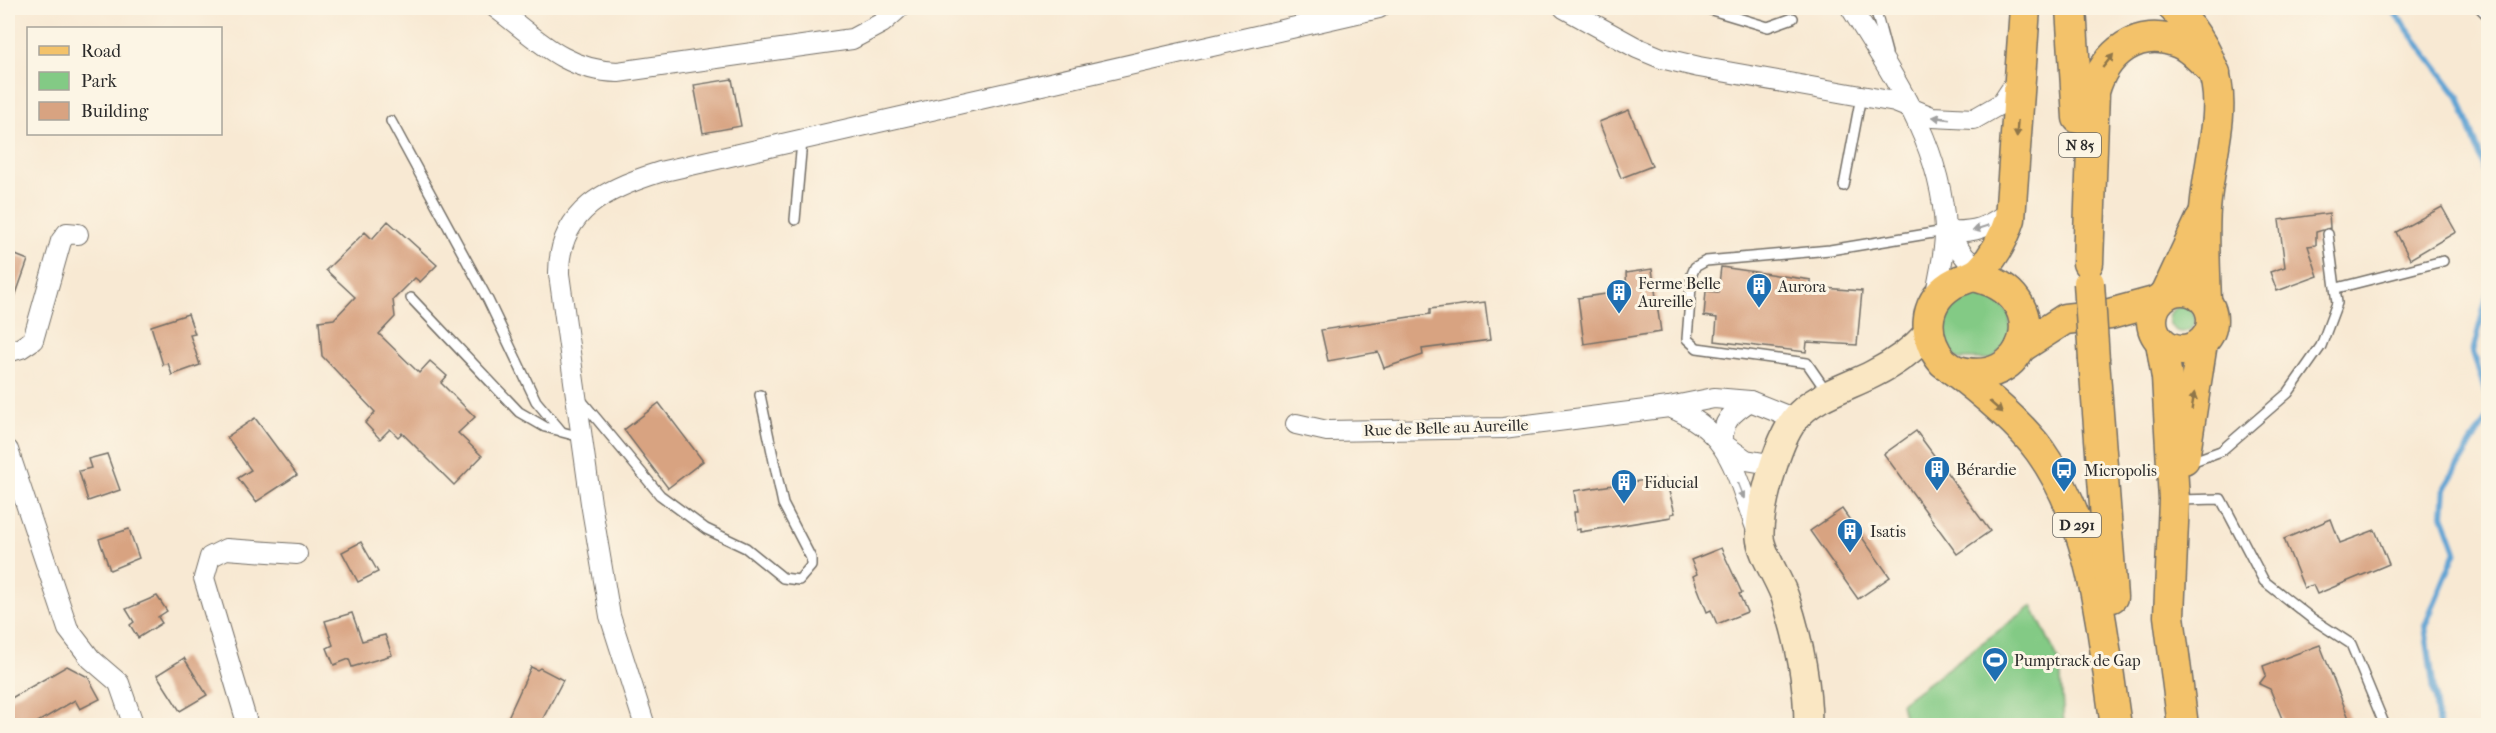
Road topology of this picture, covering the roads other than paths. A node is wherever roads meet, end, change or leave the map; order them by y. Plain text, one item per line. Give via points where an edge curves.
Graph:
1 (496, 8) edge
2 (899, 8) edge
3 (1378, 8) edge
4 (1564, 8) edge
5 (1705, 8) edge
6 (1851, 8) edge
7 (1875, 8) edge
8 (2025, 8) edge
9 (2072, 8) edge
10 (2174, 8) edge
11 (2480, 8) edge
12 (2488, 16) edge
13 (1793, 18) dead end
14 (1892, 73) junction
15 (2214, 73) junction
16 (2021, 74) junction
17 (1862, 96) junction
18 (1909, 106) junction
19 (391, 121) dead end
20 (802, 141) junction
21 (1844, 186) dead end
22 (2205, 209) junction
23 (2012, 210) junction
24 (795, 220) dead end
25 (1945, 231) junction
26 (78, 234) dead end
27 (2328, 234) dead end
28 (2443, 261) dead end
29 (2088, 273) junction
30 (1980, 276) junction
31 (2337, 288) junction
32 (2015, 297) junction
33 (411, 298) dead end
34 (2162, 298) junction
35 (1935, 301) junction
36 (2206, 301) junction
37 (2110, 314) junction
38 (2065, 319) junction
39 (1928, 333) junction
40 (2157, 337) junction
41 (2202, 343) junction
42 (2020, 348) junction
43 (8, 352) edge
44 (1947, 365) junction
45 (1874, 374) junction
46 (760, 395) dead end
47 (1829, 395) junction
48 (578, 396) junction
49 (1750, 401) junction
50 (1669, 407) junction
51 (1795, 419) junction
52 (1296, 424) dead end
53 (562, 432) junction
54 (581, 438) junction
55 (1723, 444) junction
56 (8, 450) edge
57 (1776, 465) junction
58 (2183, 465) junction
59 (2174, 500) junction
60 (1760, 539) junction
61 (297, 554) dead end
62 (134, 725) edge
63 (248, 726) edge
64 (645, 726) edge
65 (1808, 726) edge
66 (2118, 726) edge
67 (2183, 726) edge
68 (2385, 726) edge

1 - 2 street via 569,63 618,72 852,39 882,23
3 - 20 street
4 - 17 street via 1661,58
5 - 13 lane via 1768,27
6 - 14 street
7 - 14 lane
8 - 16 main road
9 - 29 main road, N 85
10 - 15 main road via 2193,29
11 - 12 lane
14 - 18 street
15 - 22 main road via 2220,110
29 -> 15 main road via 2094,92 2099,73 2111,57 2141,39 2181,43
16 -> 18 street via 2002,103 1974,119 1932,117
16 -> 23 main road
17 - 18 street
17 - 21 lane
18 - 25 street via 1938,173
19 - 53 lane via 488,300 536,401
20 - 24 lane
20 - 48 street via 634,180 604,192 584,209 572,225 558,261
22 - 34 main road
22 - 36 main road
23 -> 25 street via 1977,231
23 - 30 main road via 2004,237
25 - 30 street
25 - 35 street
25 - 47 lane via 1830,250 1706,261 1695,267 1687,339 1690,343 1697,348 1807,363
26 - 43 street via 67,233 60,241 33,340
27 - 31 lane
28 - 31 lane
29 - 66 main road, N 85, bridge
30 - 32 main road
30 - 35 main road via 1952,284
31 - 58 lane via 2337,303 2321,346 2288,393 2221,451
32 - 38 main road
32 - 42 main road via 2025,325
33 - 53 lane via 519,412
34 - 36 main road via 2174,290 2192,291
34 - 37 main road
34 - 40 main road via 2151,316
35 - 39 main road
36 - 41 main road via 2212,327
37 - 38 main road
37 - 40 main road
38 - 42 main road
39 - 44 main road via 1935,353
39 - 45 street via 1905,355
40 - 41 main road via 2177,350
40 - 59 main road via 2167,378
58 -> 41 main road
42 - 44 main road via 2009,363 1986,374 1974,375
44 - 45 street via 1909,364
44 -> 66 main road, D 291 via 2039,449 2064,494 2090,565
45 - 47 street
46 - 48 lane via 783,504 810,558 811,566 799,580 783,579 746,548 706,529 660,495
47 - 51 street
48 - 54 street
49 - 50 street, Rue de Belle au Aureille via 1714,398
49 - 51 street, Rue de Belle au Aureille
49 - 55 street via 1726,420
50 - 52 street, Rue de Belle au Aureille via 1503,428 1327,431
50 - 55 street via 1705,424
51 - 57 street
53 - 54 lane
54 - 64 street via 610,616
55 - 57 street via 1746,460
55 -> 60 street
56 - 62 street via 68,629 91,659 119,683
57 - 60 street via 1765,501
58 - 59 main road
59 - 67 main road via 2169,616
59 - 68 lane via 2221,499 2264,581 2351,644
60 - 65 street via 1786,598 1804,672
61 - 63 street via 226,549 210,557 204,578

